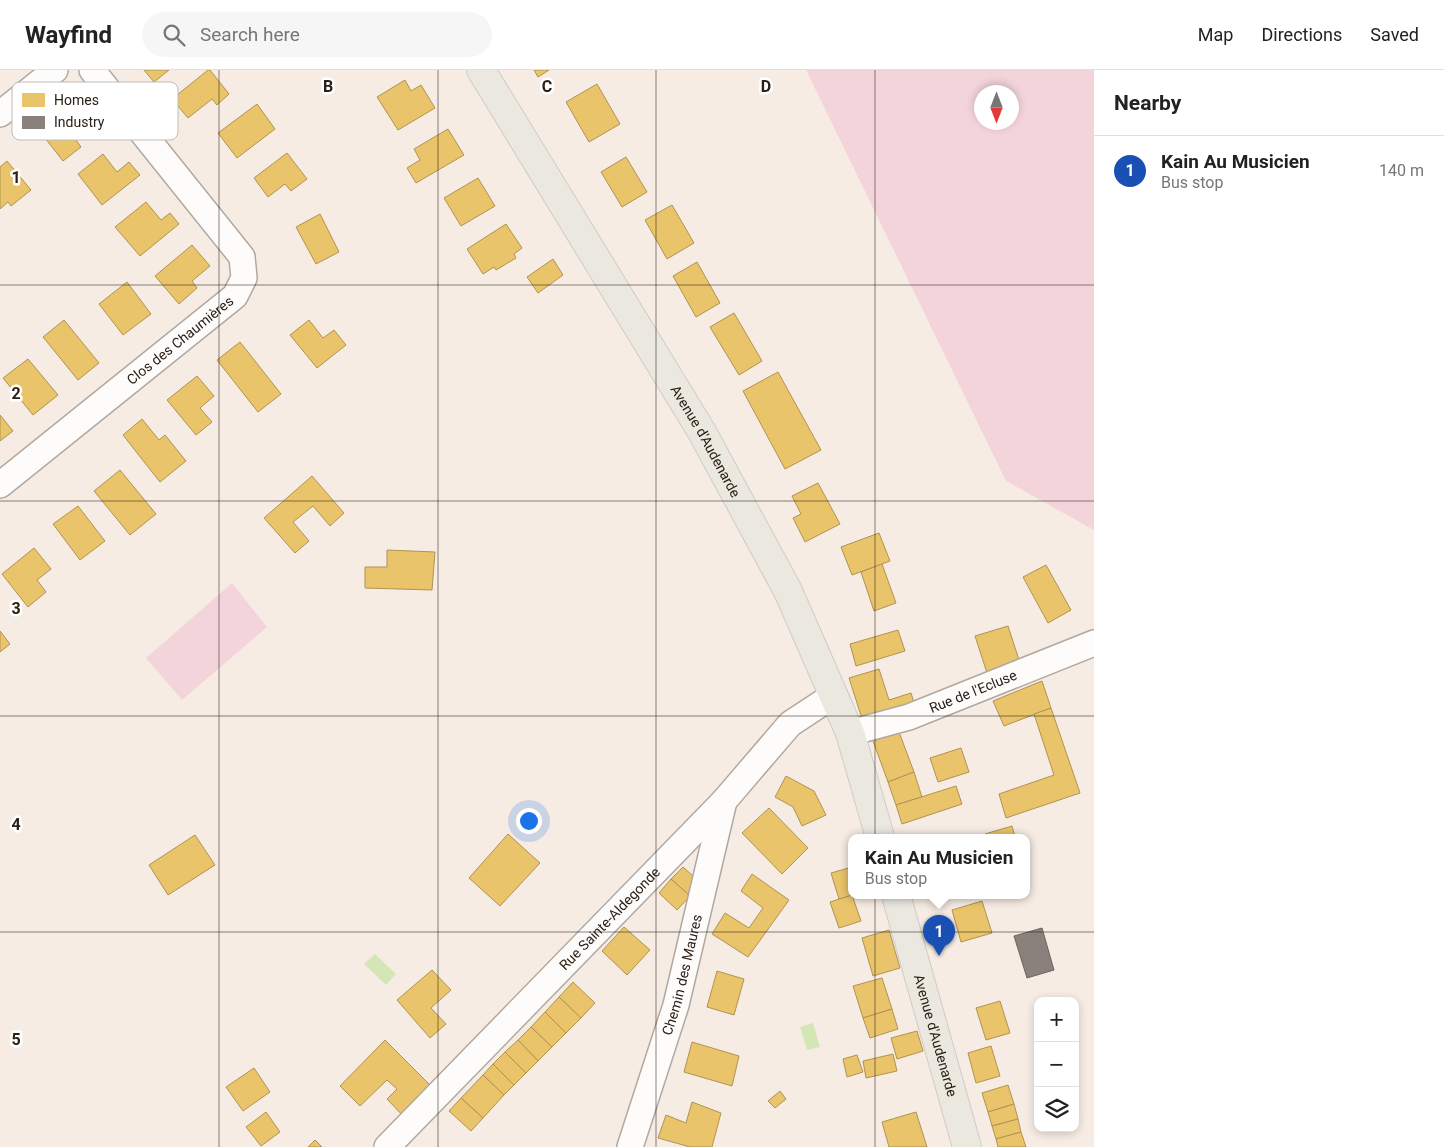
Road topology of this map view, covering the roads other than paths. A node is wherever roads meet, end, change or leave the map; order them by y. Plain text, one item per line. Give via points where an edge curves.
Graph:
1 (55, 70) edge
2 (92, 70) edge
3 (481, 70) edge
4 (40, 82) edge
5 (102, 82) edge
6 (12, 104) edge
7 (0, 114) edge
8 (148, 140) edge
9 (0, 485) edge
10 (1094, 643) edge
11 (834, 695) junction
12 (850, 733) junction
13 (724, 800) junction
14 (879, 834) edge
15 (897, 899) edge
16 (387, 1147) edge
17 (630, 1147) edge
18 (967, 1147) edge

1 - 4 street
2 - 5 street, Clos des Chaumières
3 - 11 main road, Avenue d'Audenarde via 702,432 788,591
6 - 7 street
8 - 9 street, Clos des Chaumières via 242,257 244,278 235,296
10 - 12 street, Rue de l'Ecluse via 909,717
11 - 12 main road, Avenue d'Audenarde
11 - 13 street, Rue Sainte-Aldegonde via 790,724
12 - 14 main road, Avenue d'Audenarde
13 - 16 street, Rue Sainte-Aldegonde
13 - 17 street, Chemin des Maures via 676,1005
15 - 18 main road, Avenue d'Audenarde

